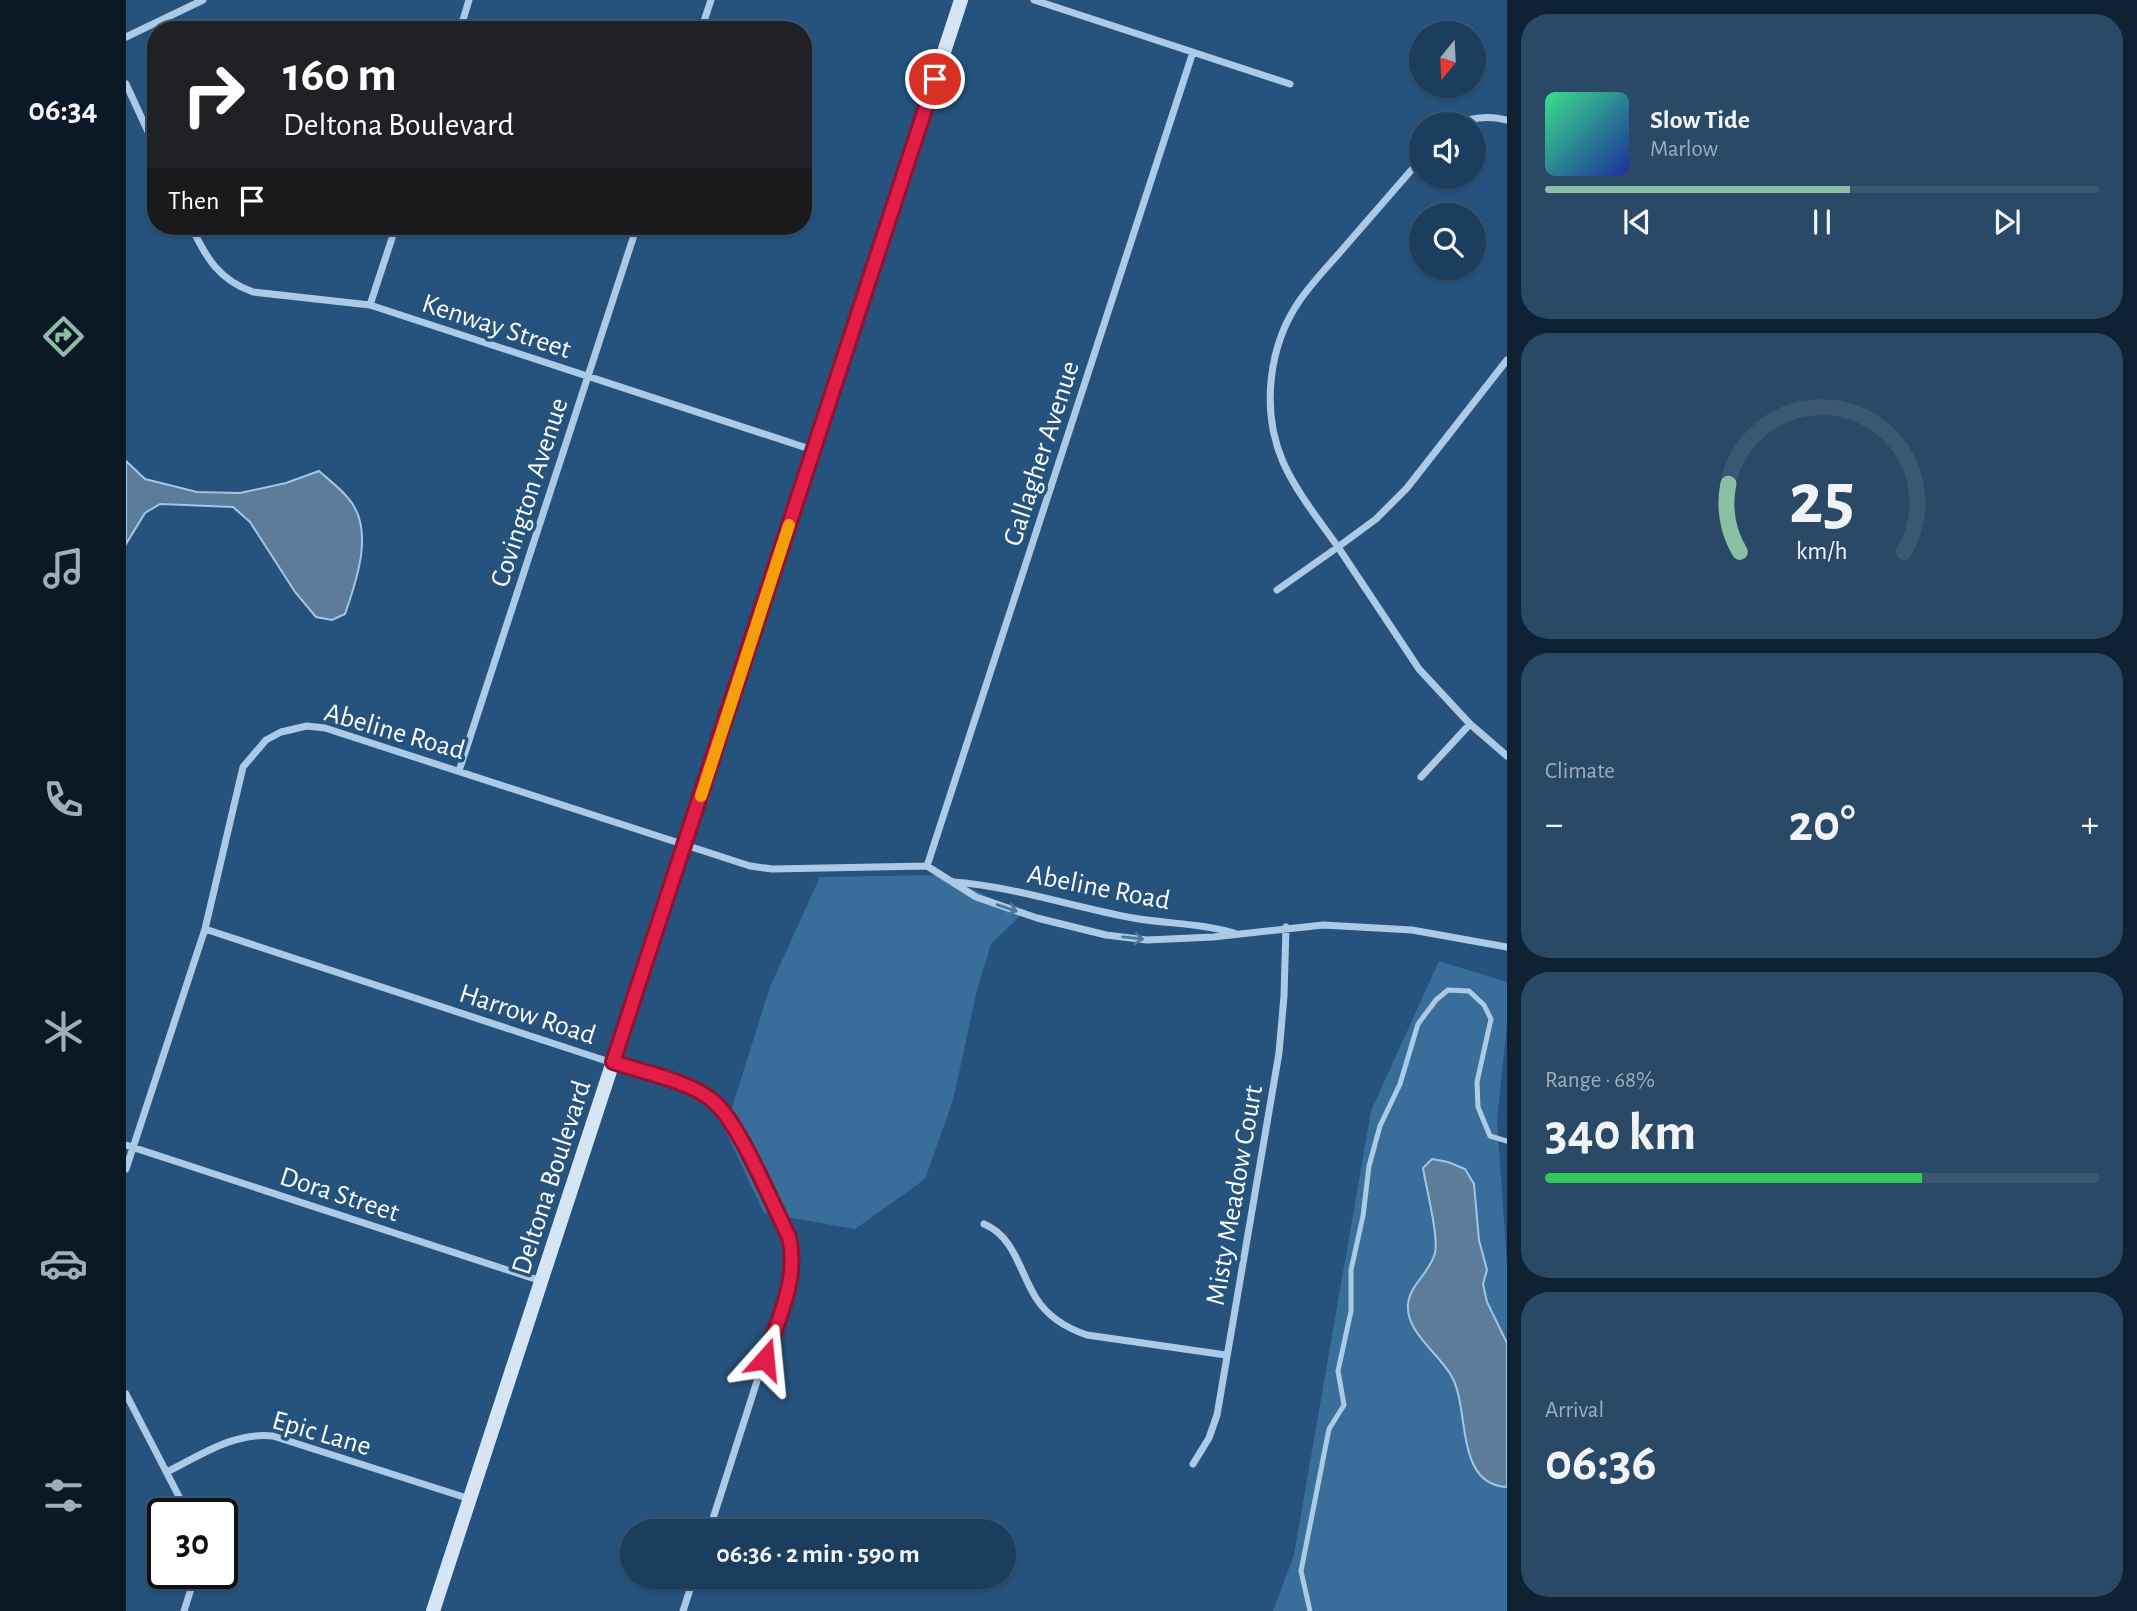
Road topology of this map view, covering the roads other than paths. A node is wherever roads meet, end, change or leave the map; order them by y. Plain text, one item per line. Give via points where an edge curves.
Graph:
1 (203, 0) edge
2 (469, 0) edge
3 (711, 0) edge
4 (961, 0) edge
5 (1034, 0) edge
6 (159, 21) edge
7 (463, 21) edge
8 (705, 21) edge
9 (147, 27) edge
10 (126, 37) edge
11 (1193, 52) junction
12 (126, 84) edge
13 (1290, 84) dead end
14 (1486, 117) edge
15 (1507, 120) edge
16 (147, 130) edge
17 (1409, 173) edge
18 (196, 235) edge
19 (393, 235) edge
20 (634, 235) edge
21 (370, 305) junction
22 (1507, 360) edge
23 (588, 376) junction
24 (813, 450) junction
25 (1338, 547) junction
26 (1277, 590) dead end
27 (1470, 724) junction
28 (1507, 756) edge
29 (459, 771) junction
30 (1421, 777) dead end
31 (685, 844) junction
32 (927, 866) junction
33 (951, 881) junction
34 (1286, 927) junction
35 (205, 929) junction
36 (1238, 934) junction
37 (1507, 947) edge
38 (613, 1062) junction
39 (1507, 1141) edge
40 (130, 1146) edge
41 (126, 1169) edge
42 (984, 1224) dead end
43 (542, 1281) junction
44 (1226, 1355) junction
45 (126, 1394) edge
46 (1193, 1464) dead end
47 (167, 1472) junction
48 (180, 1498) edge
49 (470, 1500) junction
50 (713, 1519) edge
51 (191, 1589) edge
52 (690, 1589) edge
53 (184, 1611) edge
54 (433, 1611) edge
55 (683, 1611) edge
56 (1310, 1611) edge

1 - 6 street
2 - 7 street
3 - 8 street
4 - 24 main road, Deltona Boulevard
5 - 11 street
9 - 10 street
11 - 13 street
11 - 32 street, Gallagher Avenue
12 - 16 street
14 - 15 street
17 - 25 street via 1306,292 1277,348 1271,389 1274,435 1294,484
18 - 21 street, Kenway Street via 210,264 237,286 253,292
19 - 21 street
20 - 23 street, Covington Avenue
21 - 23 street, Kenway Street
22 - 25 street via 1407,488
23 - 24 street, Kenway Street
23 - 29 street, Covington Avenue
24 - 31 main road, Deltona Boulevard
25 - 26 street
25 - 27 street via 1419,669
27 - 28 street
27 - 30 street
29 - 31 street, Abeline Road
29 - 35 street, Abeline Road via 325,727 294,728 266,740 248,760 237,784
31 - 32 street, Abeline Road via 772,869
31 - 38 main road, Deltona Boulevard
32 - 33 street, Abeline Road
33 - 36 street, Abeline Road via 992,885 1133,918
33 -> 36 street, Abeline Road via 988,901 1106,935 1147,940
34 - 36 street, Abeline Road
34 - 37 street, Abeline Road via 1412,930
34 - 44 street, Misty Meadow Court via 1279,1053
35 - 38 street, Harrow Road
35 - 40 street, Abeline Road
38 - 43 main road, Deltona Boulevard
38 - 50 street, Harrow Road via 713,1100 725,1113 789,1237 793,1254 789,1285
39 - 56 lane via 1490,1136 1478,1107 1477,1082 1491,1019 1485,1005 1469,991 1448,990 1418,1024 1369,1166 1351,1270 1351,1311 1338,1371 1344,1405 1329,1429 1301,1571
40 - 41 street, Abeline Road
40 - 43 street, Dora Street
42 - 44 street via 1011,1246 1044,1309 1073,1330
43 - 49 main road, Deltona Boulevard
44 - 46 street, Misty Meadow Court via 1217,1415
45 - 47 street
47 - 48 street
47 - 49 street, Epic Lane via 238,1437 264,1435
49 - 54 main road, Deltona Boulevard
51 - 53 street
52 - 55 street

